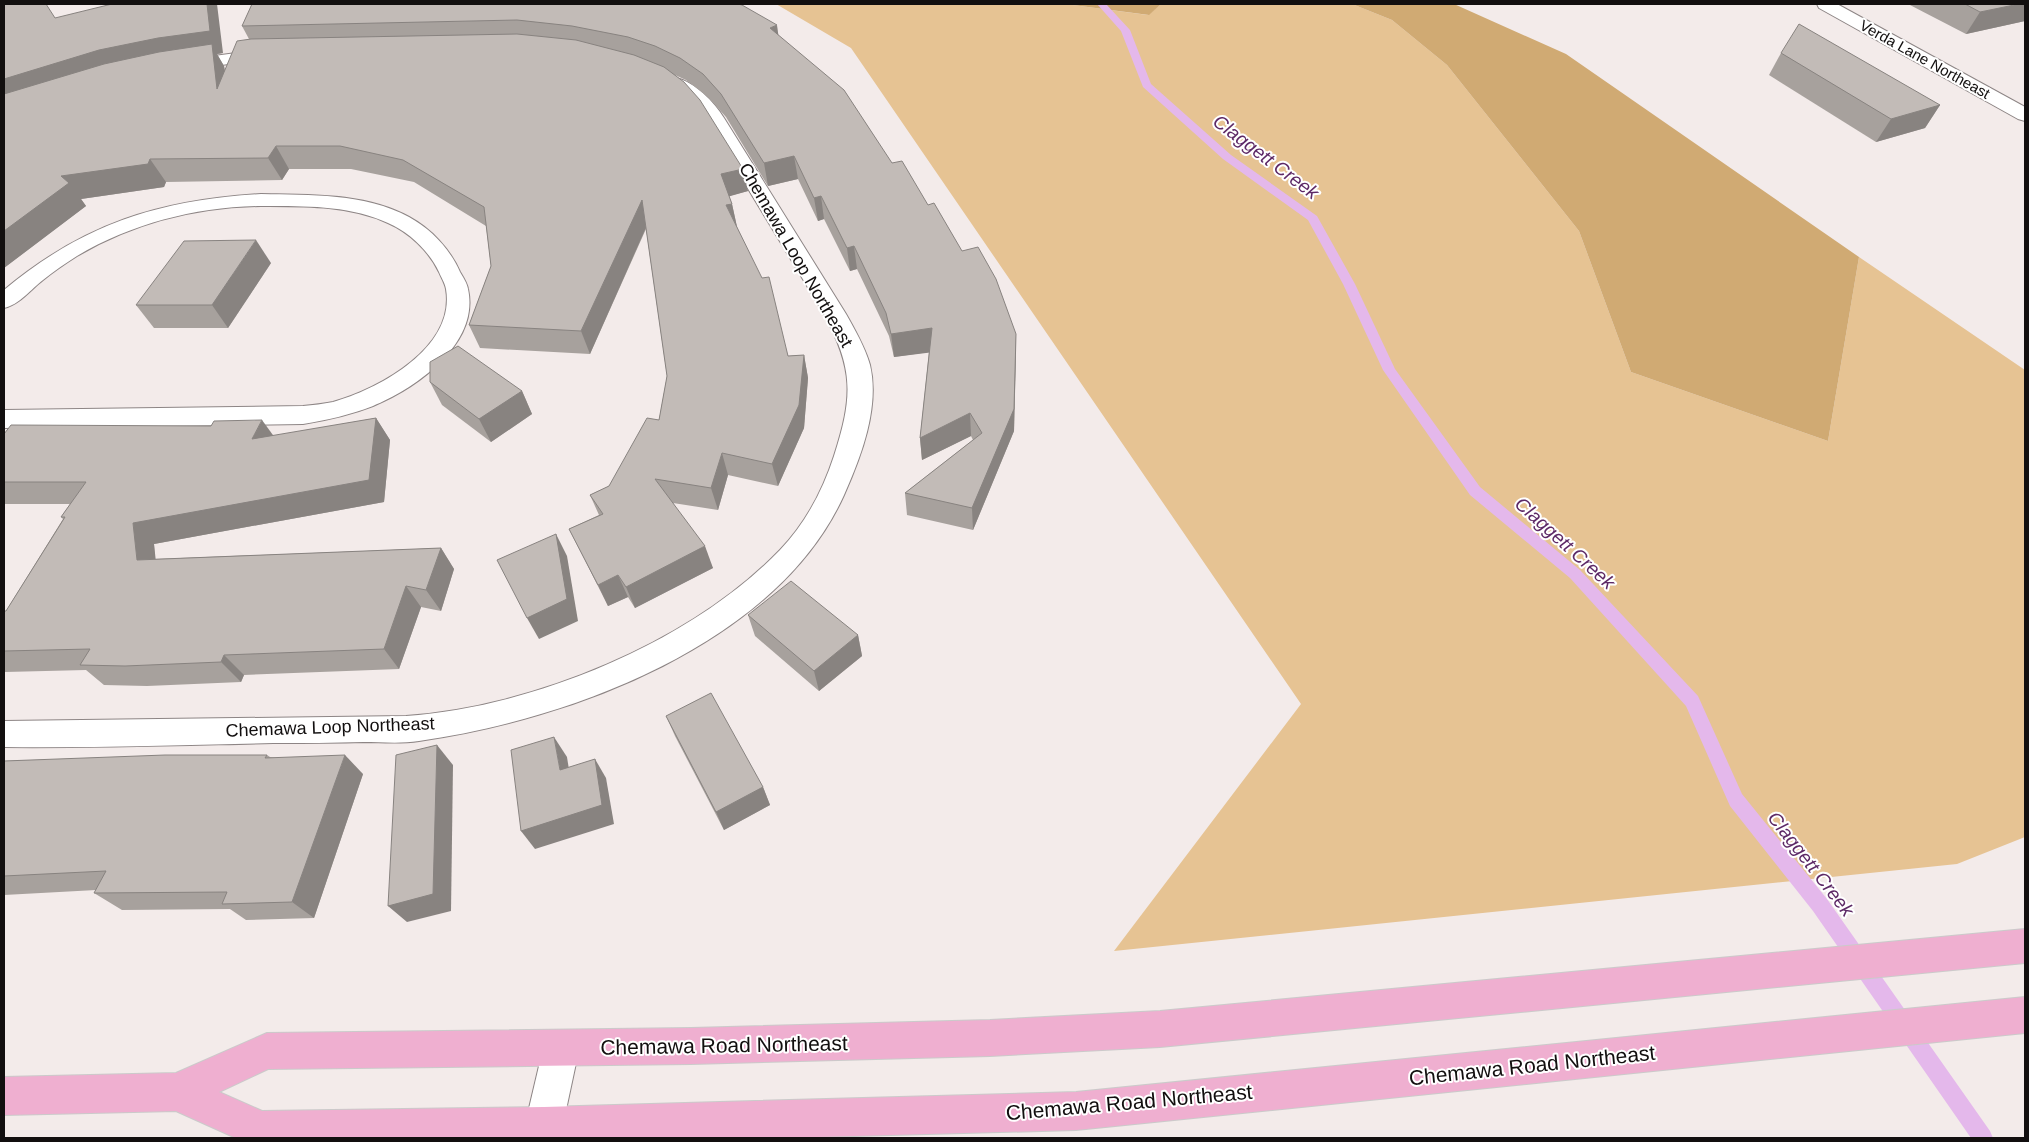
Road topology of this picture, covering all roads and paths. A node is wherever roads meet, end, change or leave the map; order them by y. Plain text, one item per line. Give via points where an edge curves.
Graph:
1 (1825, 4) edge
2 (291, 52) edge
3 (162, 69) edge
4 (655, 74) edge
5 (2025, 115) edge
6 (4, 301) edge
7 (4, 419) edge
8 (4, 734) edge
9 (2025, 946) edge
10 (2025, 1015) edge
11 (561, 1049) junction
12 (177, 1092) junction
13 (4, 1096) edge
14 (543, 1132) edge

1 - 5 street, Verda Lane Northeast
2 - 3 street
4 - 8 street, Chemawa Loop Northeast via 698,99 715,118 838,320 859,369 859,401 844,464 830,500 814,528 784,564 743,600 690,637 645,660 548,699 486,716 416,728
6 - 7 street via 54,260 82,243 144,217 215,203 285,200 334,202 369,209 396,218 418,232 451,270 457,286 459,313 450,336 432,359 406,379 341,408 303,415
9 - 11 main road, Chemawa Road Northeast via 1160,1029 990,1038
10 - 14 main road, Chemawa Road Northeast via 1076,1111
11 - 12 main road, Chemawa Road Northeast via 267,1051
11 - 14 street
12 - 13 main road, Chemawa Road Northeast
12 - 14 main road, Chemawa Road Northeast via 261,1130

